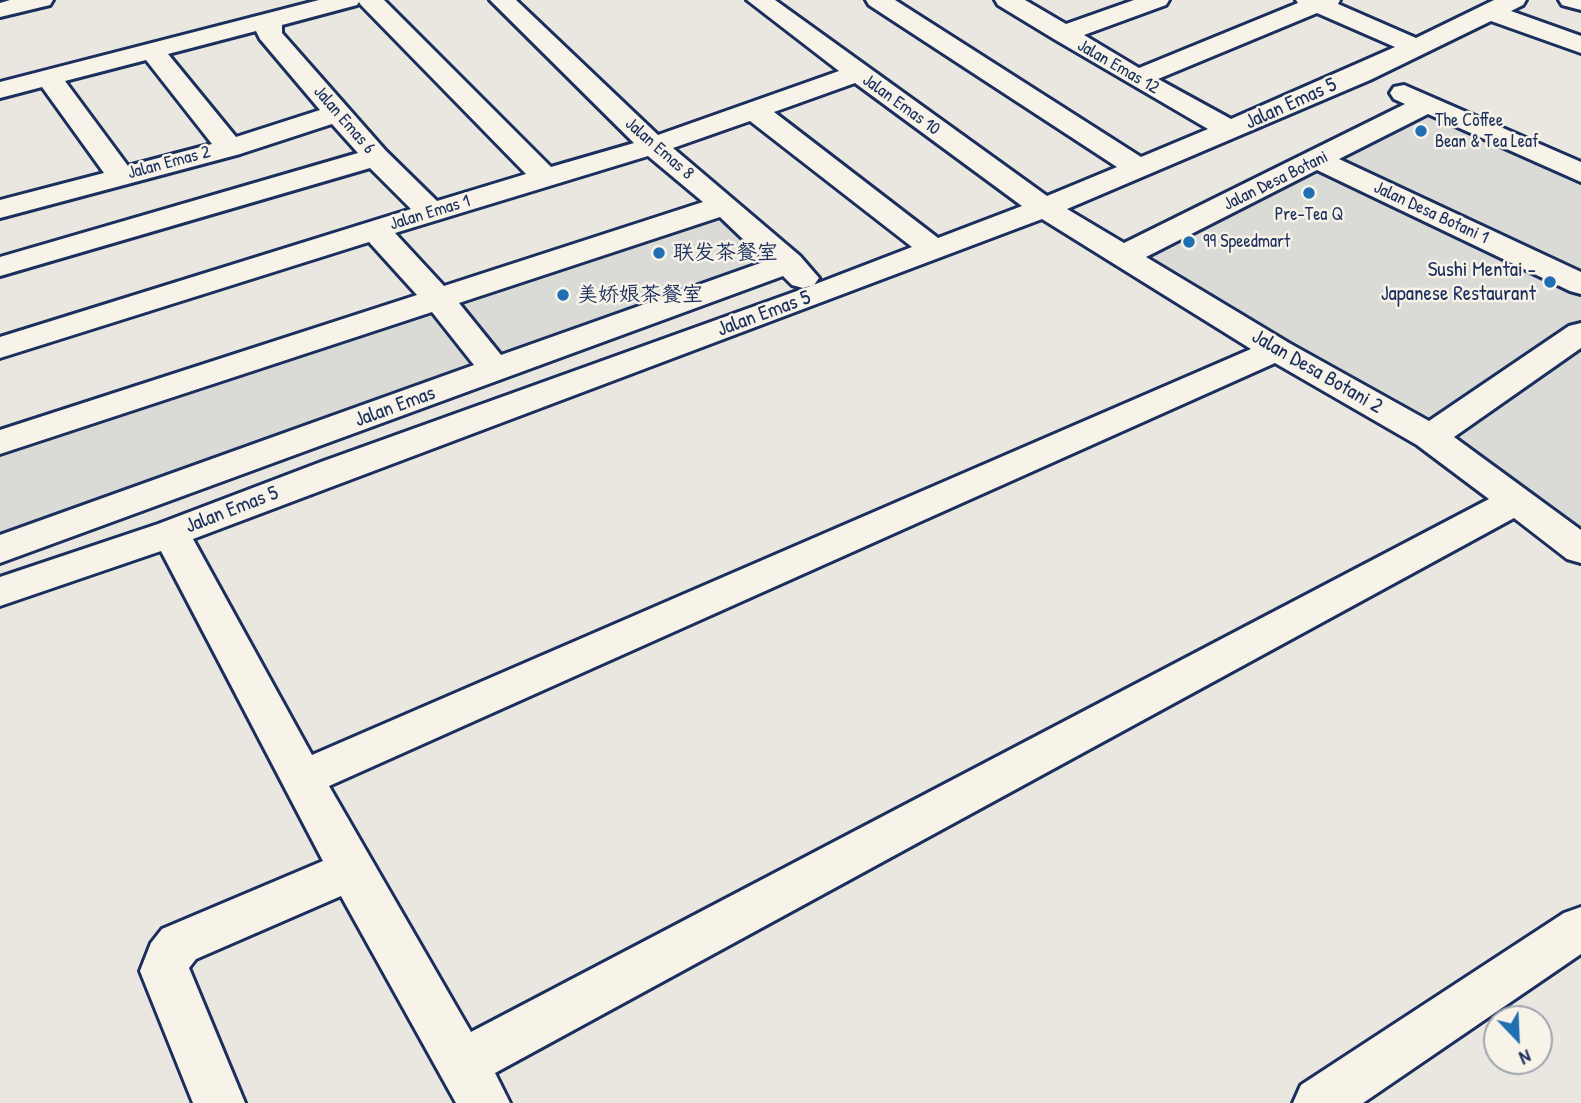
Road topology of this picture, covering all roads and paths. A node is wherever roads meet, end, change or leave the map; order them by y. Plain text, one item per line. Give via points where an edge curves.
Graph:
1 (41, 0) edge
2 (348, 0) edge
3 (370, 0) edge
4 (502, 0) edge
5 (760, 0) edge
6 (878, 0) edge
7 (1007, 0) edge
8 (1571, 0) edge
9 (1143, 2) edge
10 (1317, 2) edge
11 (1581, 3) edge
12 (1502, 6) edge
13 (0, 10) edge
14 (270, 22) junction
15 (1063, 34) junction
16 (1581, 45) edge
17 (1416, 47) junction
18 (151, 50) junction
19 (858, 73) junction
20 (1361, 74) junction
21 (49, 78) junction
22 (1137, 78) junction
23 (0, 90) edge
24 (1426, 103) junction
25 (755, 111) junction
26 (337, 113) junction
27 (1231, 131) junction
28 (653, 146) junction
29 (230, 148) junction
30 (376, 157) junction
31 (1319, 160) junction
32 (1139, 168) junction
33 (1581, 173) edge
34 (121, 176) junction
35 (547, 178) junction
36 (725, 205) junction
37 (1044, 208) junction
38 (0, 209) edge
39 (431, 212) junction
40 (375, 230) junction
41 (935, 250) junction
42 (1125, 255) junction
43 (789, 263) junction
44 (0, 267) edge
45 (1581, 284) edge
46 (819, 295) junction
47 (438, 298) junction
48 (1581, 333) edge
49 (0, 348) edge
50 (1277, 350) junction
51 (496, 371) junction
52 (1430, 437) junction
53 (0, 442) edge
54 (1517, 500) junction
55 (171, 533) junction
56 (0, 549) edge
57 (1581, 549) edge
58 (0, 592) edge
59 (301, 779) junction
60 (351, 870) junction
61 (1581, 928) edge
62 (463, 1063) junction
63 (219, 1103) edge
64 (484, 1103) edge
65 (1319, 1103) edge

1 - 13 street
2 - 14 street
3 - 35 street
4 - 28 street, Jalan Emas 8
5 - 19 street, Jalan Emas 10
6 - 32 street
7 - 15 street, Jalan Emas 12
8 - 11 street
9 - 15 street
10 - 17 street
10 - 22 street
12 - 16 street
12 - 17 street, Jalan Emas 5
14 - 18 street
14 - 26 street, Jalan Emas 6 via 269,34
15 - 22 street, Jalan Emas 12
17 - 20 street, Jalan Emas 5
18 - 21 street
18 - 29 street
19 - 25 street, Jalan Emas 1
19 - 37 street, Jalan Emas 10
20 - 24 street
20 - 27 street, Jalan Emas 5
21 - 23 street
21 - 34 street
22 - 27 street, Jalan Emas 12
24 - 31 street, Jalan Desa Botani
24 - 33 street
25 - 28 street, Jalan Emas 1
25 - 41 street
26 - 29 street, Jalan Emas 2
26 - 30 street, Jalan Emas 6
27 - 32 street, Jalan Emas 5
28 - 35 street, Jalan Emas 1
28 - 36 street, Jalan Emas 8
29 - 34 street, Jalan Emas 2
30 - 39 street, Jalan Emas 6
30 - 44 street
31 - 42 street, Jalan Desa Botani
31 - 45 street, Jalan Desa Botani 1
32 - 37 street, Jalan Emas 5
34 - 38 street, Jalan Emas 2
35 - 39 street, Jalan Emas 1
36 - 43 street, Jalan Emas 8
36 - 47 street
37 - 41 street, Jalan Emas 5
37 - 42 street, Jalan Desa Botani 2
39 - 40 street, Jalan Emas 1
40 - 47 street
40 - 49 street, Jalan Emas 1
41 - 46 street, Jalan Emas 5
42 - 50 street, Jalan Desa Botani 2
43 - 46 street, Jalan Emas 8
43 - 51 street, Jalan Emas
46 - 55 street, Jalan Emas 5
47 - 51 street
47 - 53 street
48 - 52 street
50 - 52 street, Jalan Desa Botani 2
50 - 59 street
51 - 56 street, Jalan Emas
52 - 54 street, Jalan Desa Botani 2
54 - 57 street, Jalan Desa Botani 2
54 - 62 street
55 - 58 street, Jalan Emas 5
55 - 59 street
59 - 60 street
60 - 62 street
60 - 63 street via 179,944 168,958 164,971
61 - 65 street
62 - 64 street

